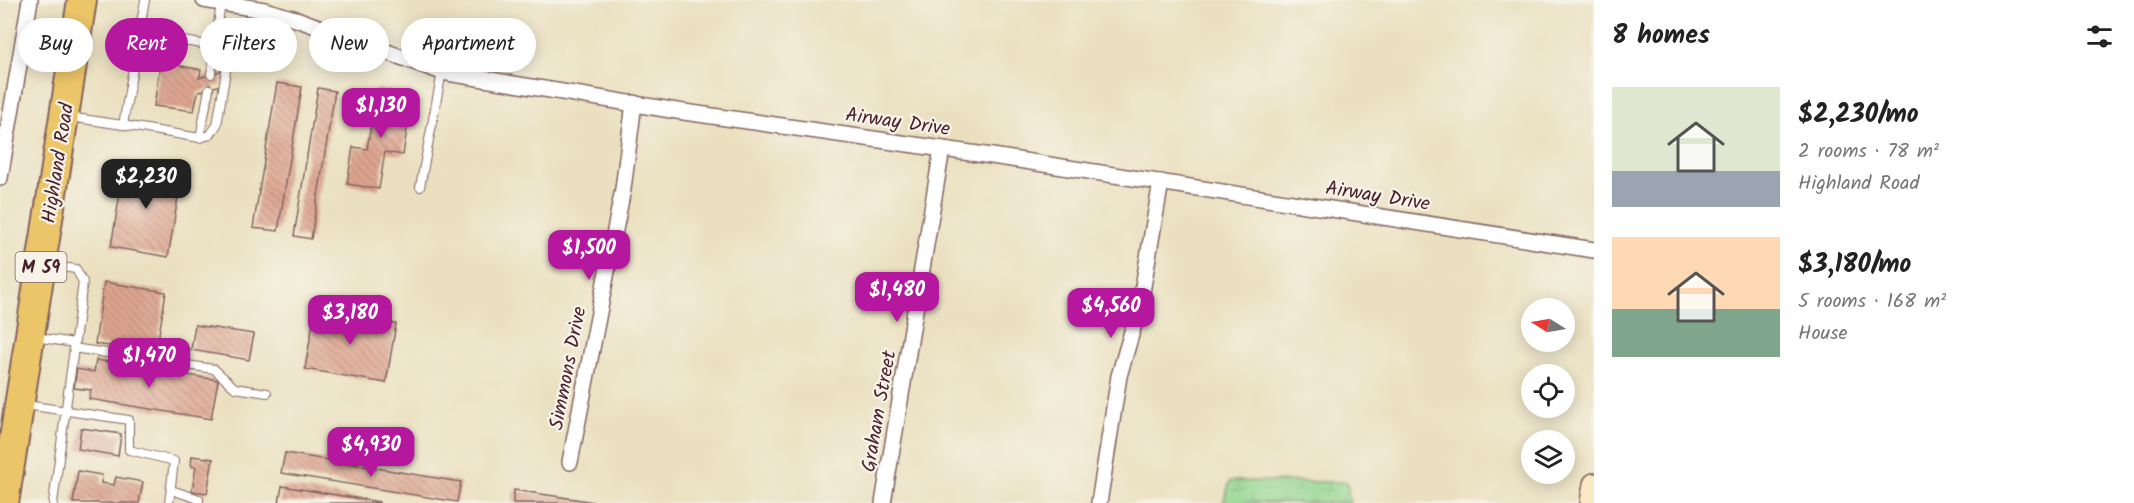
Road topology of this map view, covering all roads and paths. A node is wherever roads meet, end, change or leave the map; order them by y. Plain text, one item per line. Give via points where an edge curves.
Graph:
1 (30, 0) edge
2 (82, 0) edge
3 (145, 0) edge
4 (204, 0) edge
5 (221, 3) junction
6 (142, 18) edge
7 (219, 18) edge
8 (401, 57) edge
9 (132, 72) edge
10 (226, 72) edge
11 (442, 72) joint
12 (208, 89) dead end
13 (634, 103) junction
14 (64, 116) junction
15 (123, 125) junction
16 (200, 138) junction
17 (942, 149) junction
18 (0, 178) edge
19 (1161, 182) junction
20 (420, 187) dead end
21 (1594, 250) edge
22 (41, 265) junction
23 (30, 336) junction
24 (73, 346) junction
25 (267, 393) dead end
26 (20, 404) junction
27 (65, 409) junction
28 (570, 462) dead end
29 (1594, 484) edge
30 (171, 490) junction
31 (4, 503) edge
32 (53, 503) edge
33 (169, 503) edge
34 (199, 503) edge
35 (883, 503) edge
36 (1099, 503) edge
37 (1591, 503) edge

1 - 18 street
2 - 14 highway, Highland Road / M 59
3 - 6 lane
4 - 5 street, Airway Drive
5 - 7 lane
5 - 8 street, Airway Drive via 299,20
9 - 15 lane
10 - 16 lane via 217,125 210,135
11 - 13 street, Airway Drive
11 - 20 lane
12 - 16 lane
13 - 17 street, Airway Drive
13 - 28 street, Simmons Drive via 623,189
14 - 15 lane
14 - 22 highway, Highland Road / M 59
15 - 16 lane
17 - 19 street, Airway Drive
17 - 35 street, Graham Street
19 - 21 street, Airway Drive
19 - 36 street via 1140,304 1119,376
22 - 23 highway, Highland Road / M 59
22 - 24 lane via 76,269 80,274 83,282
23 - 24 lane
23 - 26 highway, Highland Road / M 59
24 - 25 lane via 214,369 235,388
24 - 27 lane
26 - 27 lane
26 - 31 highway, Highland Road / M 59
27 - 30 lane via 129,420 129,450 174,461
27 - 32 lane
29 - 37 street
30 - 33 lane
30 - 34 lane via 200,499

